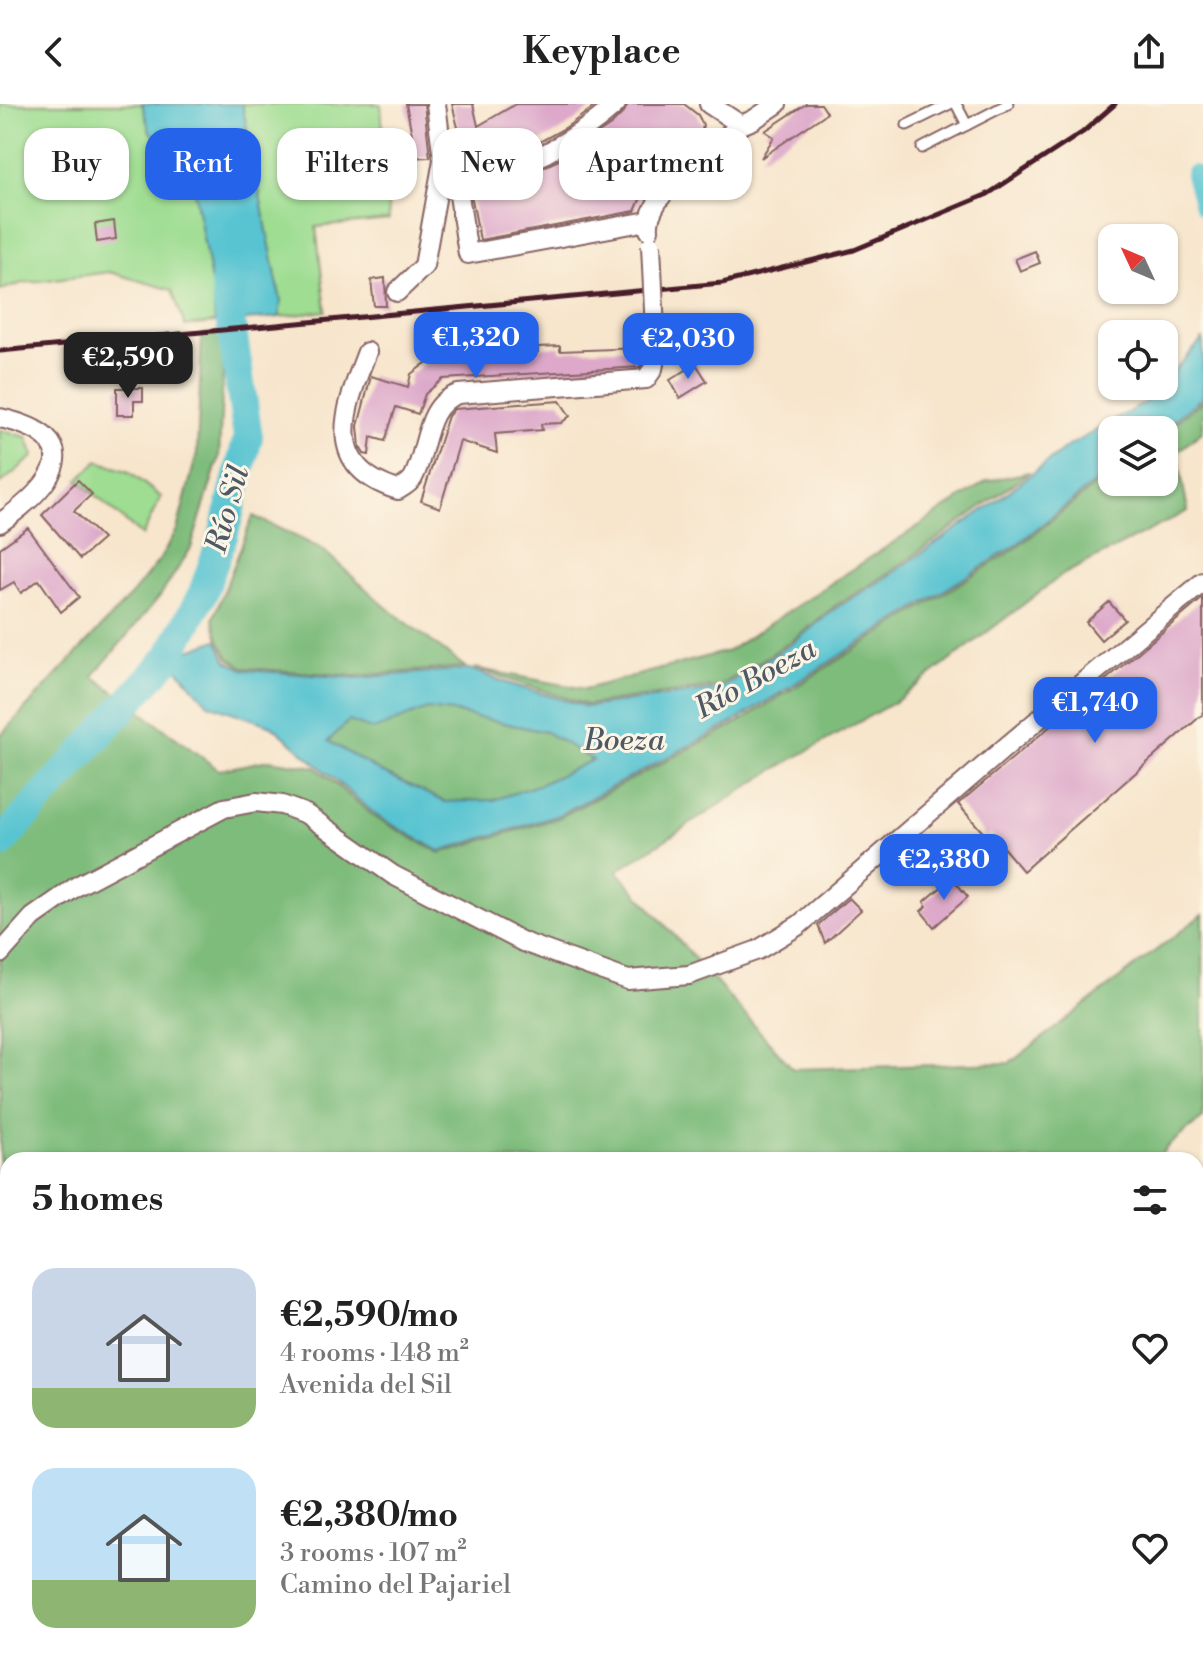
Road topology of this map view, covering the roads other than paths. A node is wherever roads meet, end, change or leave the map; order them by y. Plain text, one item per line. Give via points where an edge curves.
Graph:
1 (436, 104) edge
2 (616, 104) edge
3 (709, 104) edge
4 (777, 104) edge
5 (953, 104) edge
6 (1008, 104) edge
7 (741, 125) junction
8 (907, 125) dead end
9 (967, 125) junction
10 (439, 128) edge
11 (922, 148) dead end
12 (543, 152) edge
13 (436, 200) edge
14 (460, 200) edge
15 (648, 221) junction
16 (397, 292) dead end
17 (367, 352) dead end
18 (0, 418) edge
19 (0, 523) edge
20 (1203, 582) edge
21 (0, 954) edge

1 - 10 street
2 - 12 street
3 - 7 street
4 - 7 street
5 - 8 lane
5 - 9 lane
6 - 9 lane
7 - 15 street via 672,183
9 - 11 lane
13 - 16 street via 424,266
14 - 15 street via 468,254
15 - 17 street, bridge via 656,353 646,379 446,398 436,411 412,480 398,490 370,477 348,454 345,420
18 - 19 street via 37,431 53,444 56,457 54,471
20 - 21 street via 799,925 758,950 689,975 628,980 523,942 393,875 306,814 256,802 224,808 77,886 33,917

